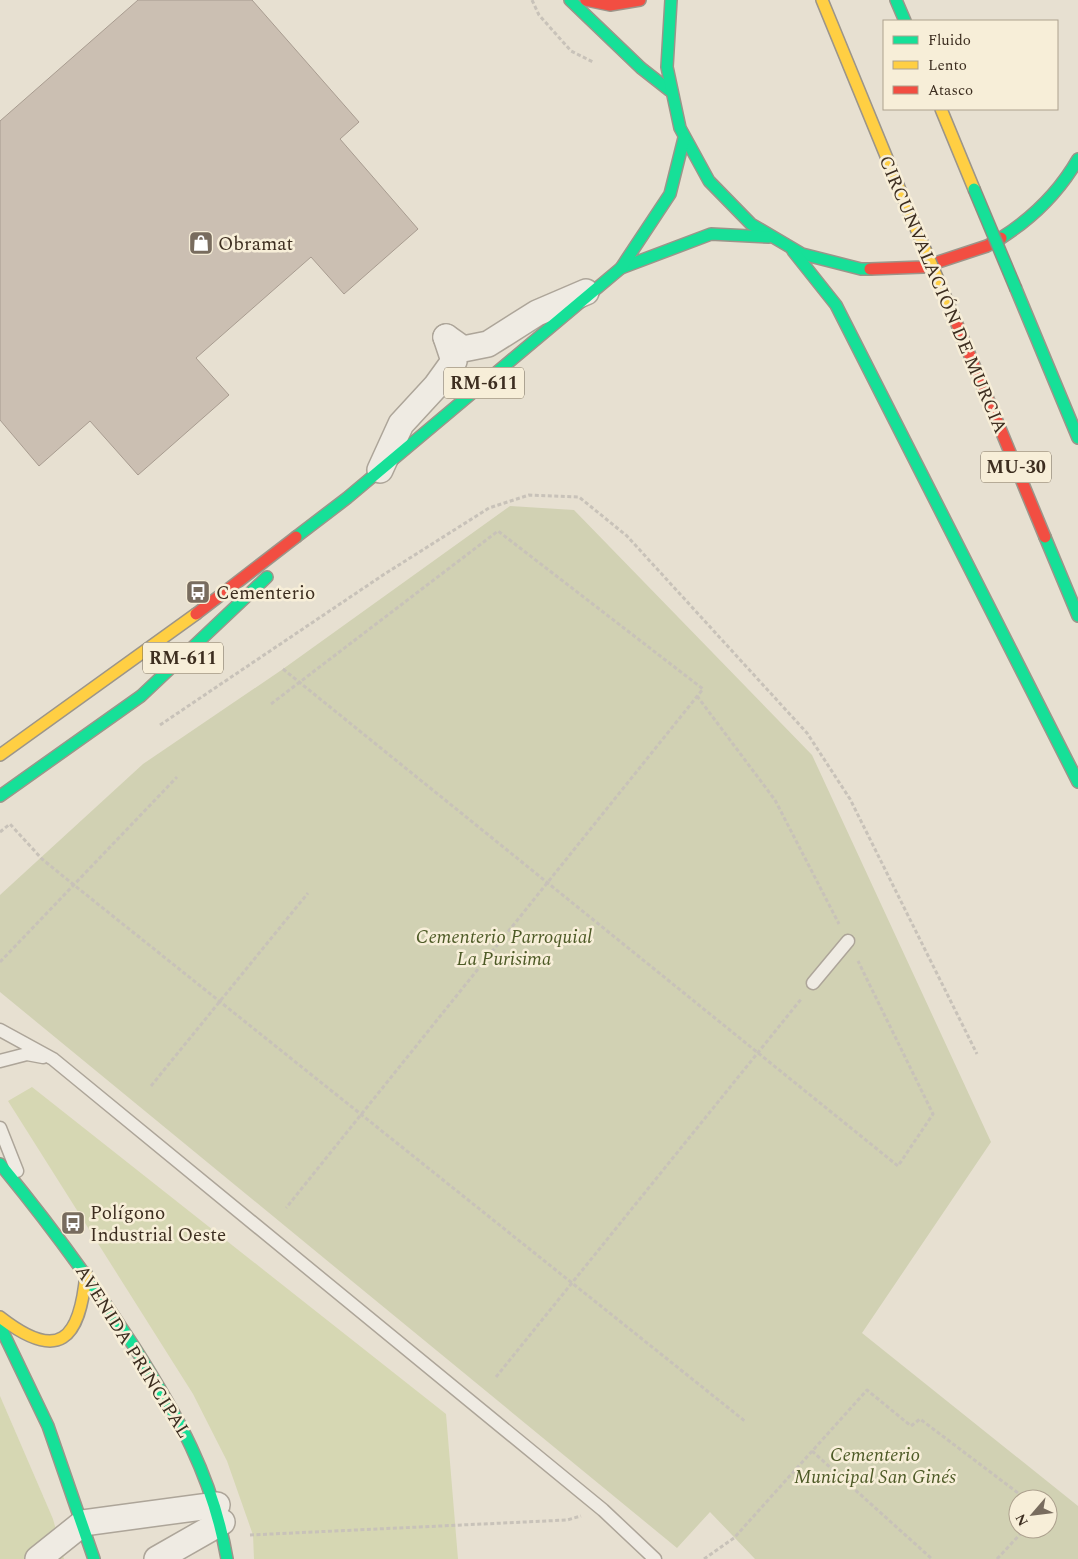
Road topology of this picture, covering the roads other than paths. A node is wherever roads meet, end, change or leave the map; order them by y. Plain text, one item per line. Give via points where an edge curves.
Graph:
1 (570, 0) edge
2 (586, 0) edge
3 (640, 0) edge
4 (671, 0) edge
5 (822, 0) edge
6 (896, 0) edge
7 (905, 20) edge
8 (669, 90) junction
9 (941, 110) edge
10 (684, 138) junction
11 (1078, 159) edge
12 (769, 237) junction
13 (793, 251) junction
14 (620, 268) junction
15 (600, 286) junction
16 (1078, 438) edge
17 (380, 470) junction
18 (347, 498) junction
19 (1078, 616) edge
20 (0, 756) edge
21 (1078, 782) edge
22 (0, 796) edge
23 (848, 941) dead end
24 (813, 984) road end
25 (0, 1030) edge
26 (53, 1059) junction
27 (0, 1061) edge
28 (0, 1128) edge
29 (0, 1164) edge
30 (29, 1199) junction
31 (86, 1273) junction
32 (0, 1317) edge
33 (0, 1326) edge
34 (221, 1521) junction
35 (82, 1522) junction
36 (38, 1559) edge
37 (94, 1559) edge
38 (157, 1559) edge
39 (227, 1559) edge
40 (656, 1559) edge

1 - 8 main road via 641,68
2 - 3 main road via 610,5
4 - 8 main road via 665,56
5 - 19 main road, CIRCUNVALACIÓN DE MURCIA / MU-30, bridge
6 - 7 main road
8 - 10 main road
9 - 16 main road, bridge
10 - 12 main road via 705,176 734,210
10 - 14 main road, RM-611 via 670,194
11 - 13 main road via 1041,209 1006,237 966,257 923,269 879,272 835,266
12 - 13 main road
12 - 14 main road, RM-611 via 711,234
13 - 21 main road via 836,305
14 - 15 main road, RM-611
15 - 17 main road, RM-611
15 - 17 street via 536,313 488,344 463,349 446,337 454,361 401,424
17 - 18 main road, RM-611
18 - 20 main road, RM-611 via 172,632
18 - 22 main road, RM-611 via 176,666 141,696
23 - 24 lane
25 - 26 lane
26 - 27 lane via 27,1054
26 - 40 lane via 603,1510
28 - 30 lane
29 - 30 main road, AVENIDA PRINCIPAL
30 - 31 main road, AVENIDA PRINCIPAL
31 - 32 main road via 79,1320 62,1339 49,1343 36,1341 22,1335
31 - 34 main road, AVENIDA PRINCIPAL via 189,1436
33 - 35 main road via 48,1426
34 - 35 street
34 - 38 street
34 - 39 main road, AVENIDA PRINCIPAL
35 - 36 street
35 - 37 main road

